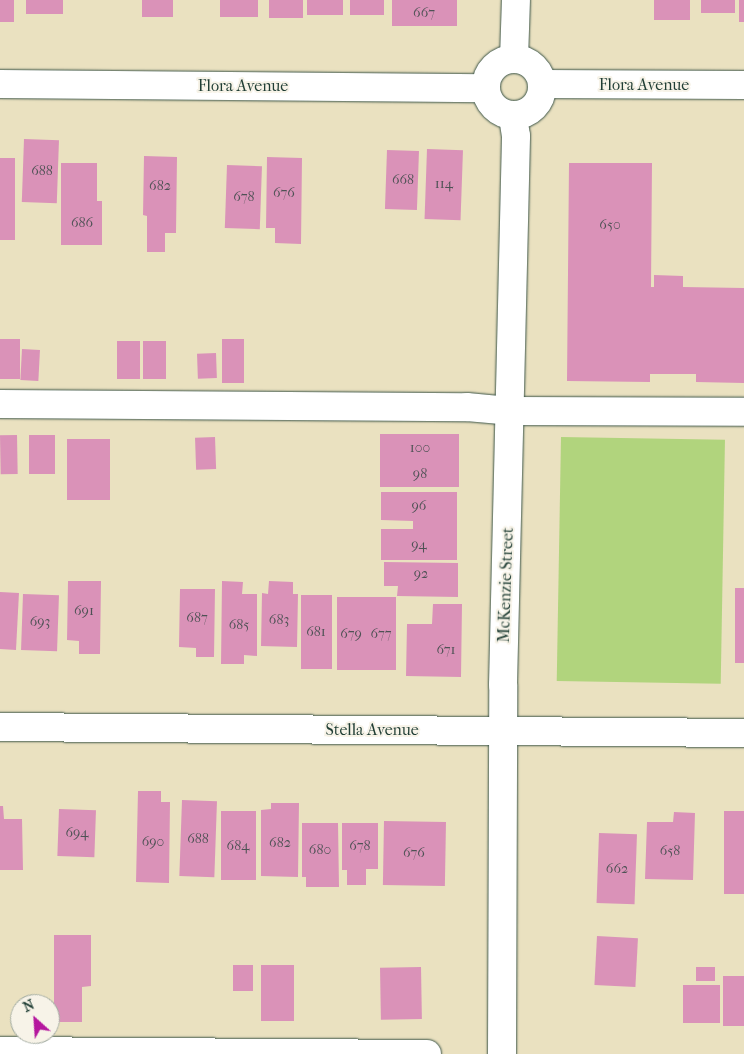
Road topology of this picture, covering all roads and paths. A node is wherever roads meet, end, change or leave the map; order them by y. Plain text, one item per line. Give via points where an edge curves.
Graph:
1 (516, 0) edge
2 (514, 59) junction
3 (0, 84) edge
4 (543, 84) junction
5 (744, 85) edge
6 (486, 88) junction
7 (513, 116) junction
8 (0, 404) edge
9 (511, 411) junction
10 (744, 412) edge
11 (0, 727) edge
12 (503, 731) junction
13 (744, 733) edge
14 (0, 1051) edge
15 (427, 1054) edge
16 (502, 1054) edge

1 - 2 street
2 - 4 street via 532,65
2 - 6 street via 493,68
3 - 6 street, Flora Avenue
4 - 5 street, Flora Avenue
4 - 7 street via 537,105 530,112
6 - 7 street via 495,108
7 - 9 street, McKenzie Street via 516,136
8 - 9 street via 457,407
9 - 10 street
9 - 12 street, McKenzie Street
11 - 12 street, Stella Avenue
12 - 13 street, Stella Avenue
12 - 16 street, McKenzie Street
14 - 15 street

